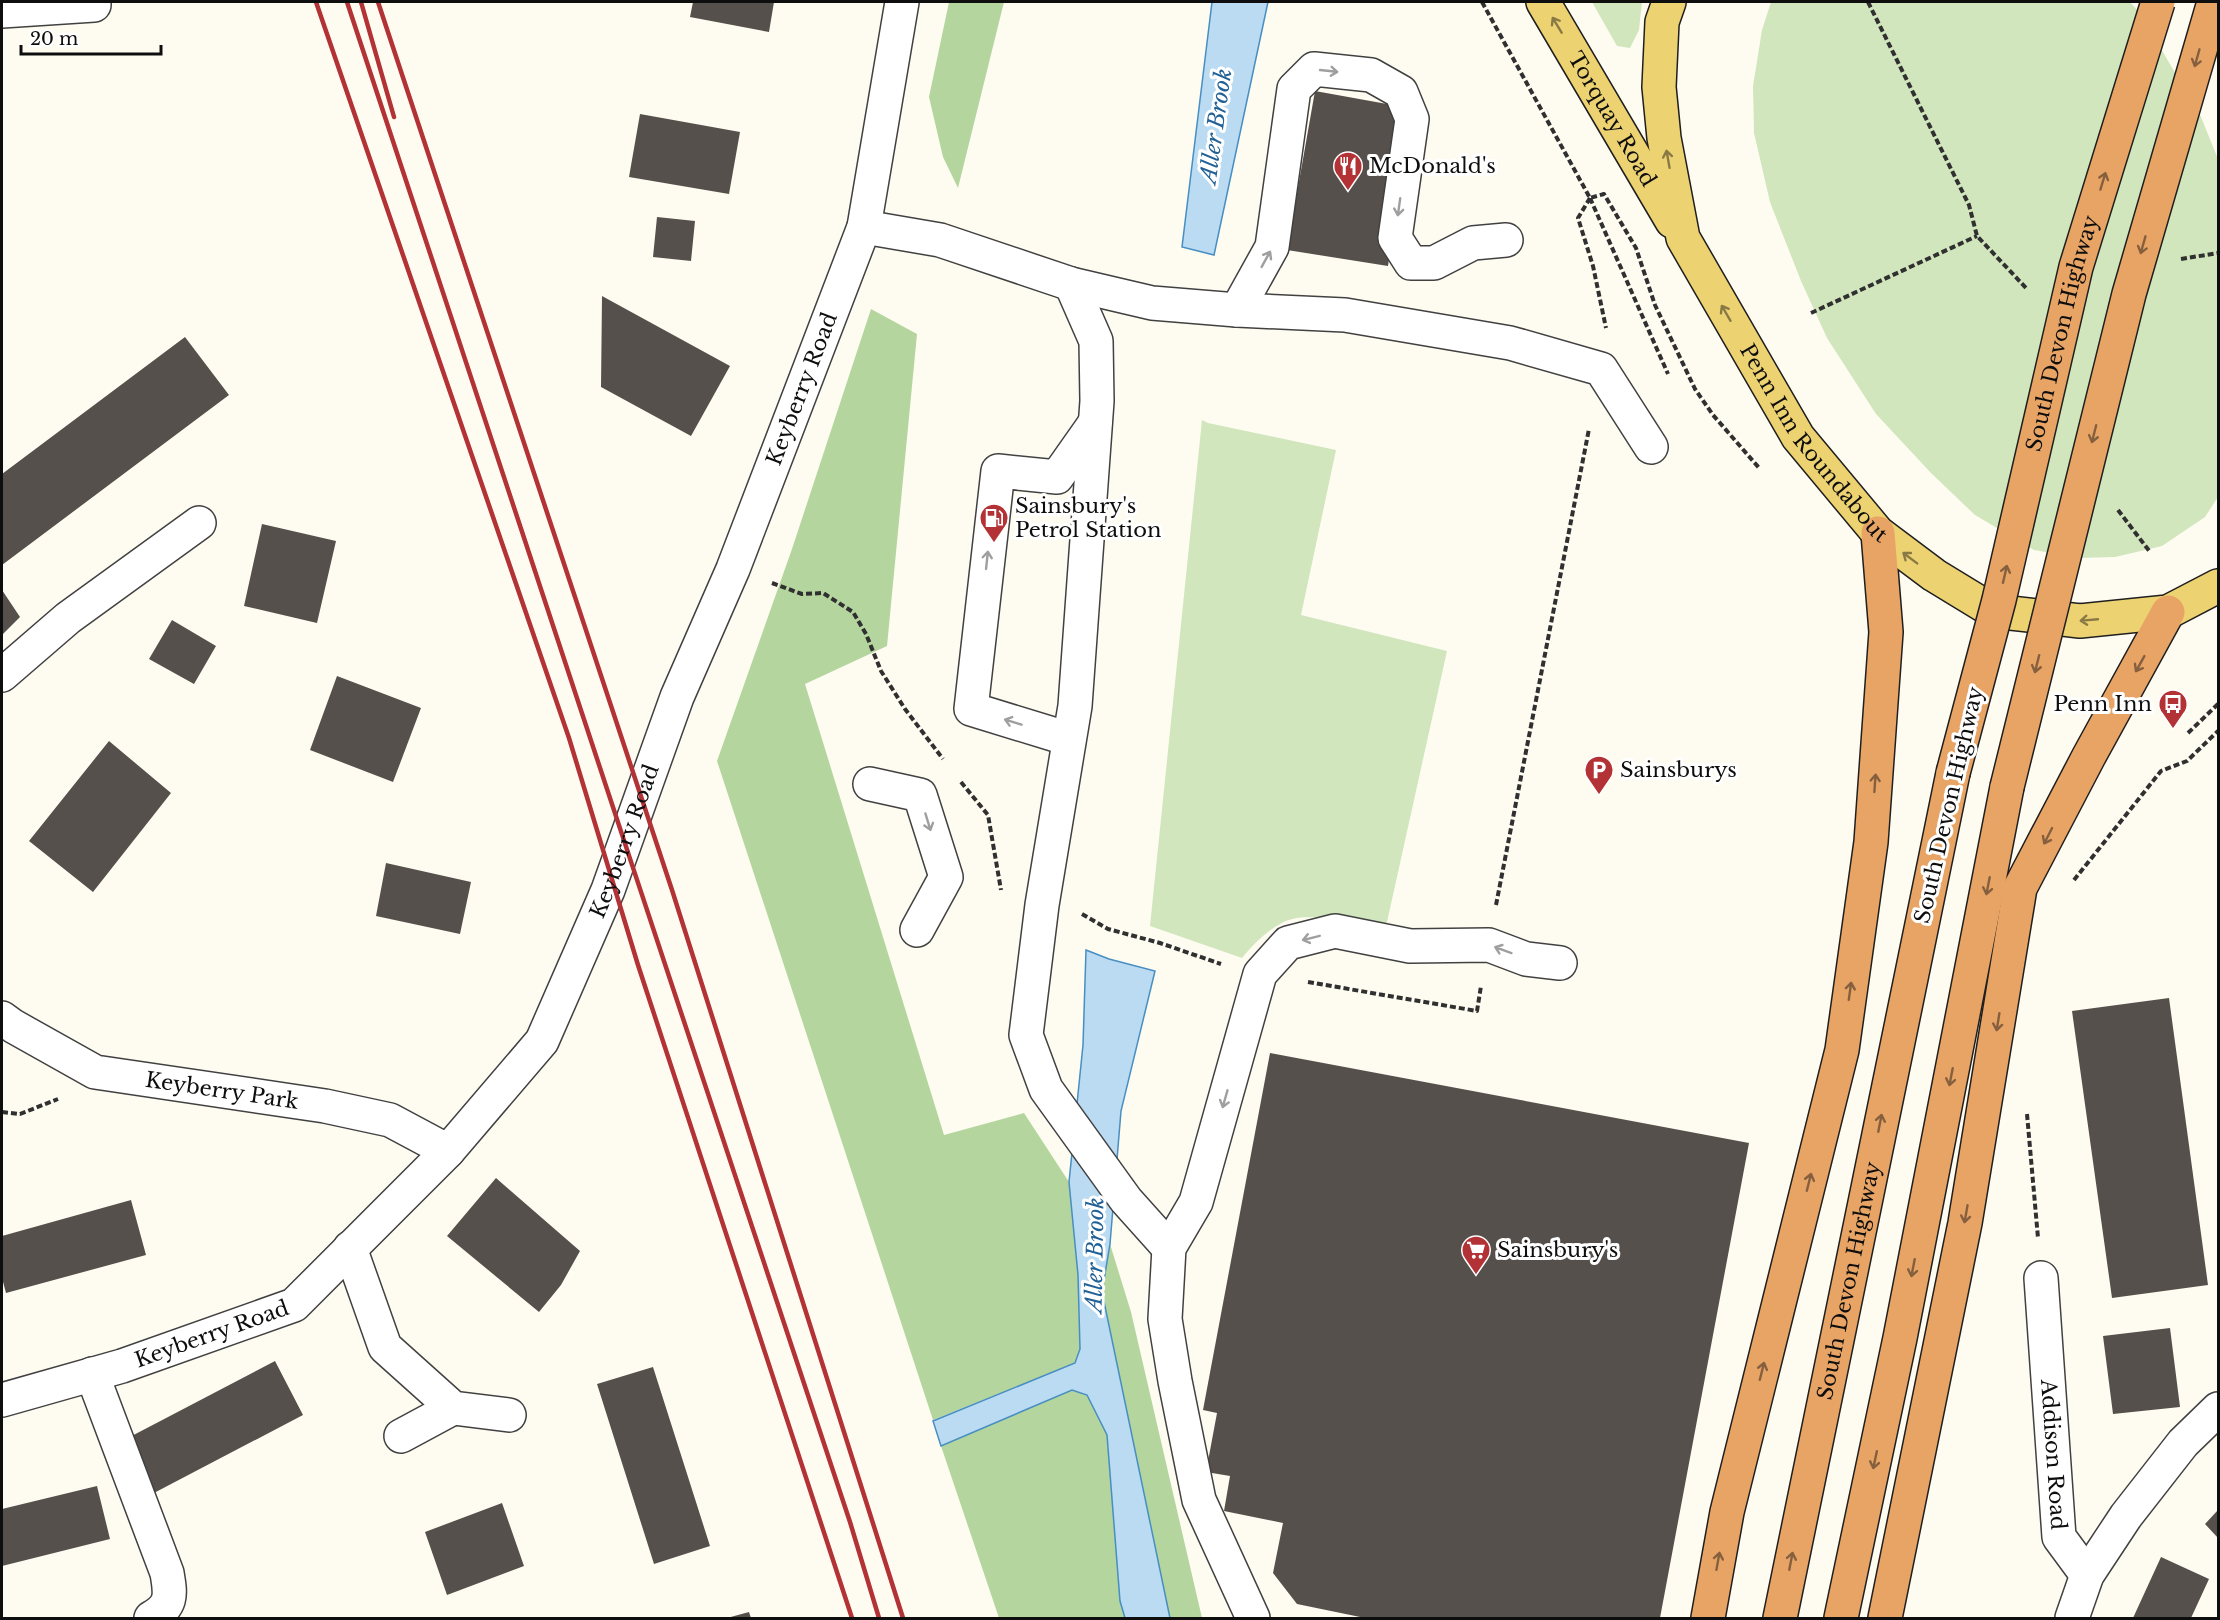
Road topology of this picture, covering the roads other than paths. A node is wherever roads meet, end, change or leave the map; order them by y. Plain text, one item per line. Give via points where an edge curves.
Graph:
1 (902, 2) edge
2 (1543, 2) edge
3 (1669, 2) edge
4 (2158, 2) edge
5 (2214, 2) edge
6 (93, 5) dead end
7 (2, 11) edge
8 (864, 227) junction
9 (1683, 238) junction
10 (1506, 240) dead end
11 (1071, 284) junction
12 (1237, 310) junction
13 (1096, 422) junction
14 (1651, 447) dead end
15 (199, 523) dead end
16 (1878, 533) junction
17 (2218, 586) edge
18 (2168, 612) junction
19 (2, 675) edge
20 (1069, 739) junction
21 (870, 784) dead end
22 (917, 930) dead end
23 (1560, 963) dead end
24 (2, 1017) edge
25 (448, 1151) junction
26 (350, 1248) junction
27 (1169, 1248) junction
28 (2041, 1278) road end
29 (92, 1374) junction
30 (2, 1400) edge
31 (453, 1408) junction
32 (2218, 1409) edge
33 (509, 1415) dead end
34 (401, 1436) dead end
35 (2087, 1575) junction
36 (151, 1618) edge
37 (1253, 1618) edge
38 (1708, 1618) edge
39 (1780, 1618) edge
40 (1841, 1618) edge
41 (1885, 1618) edge
42 (2072, 1618) edge

1 - 8 street, Keyberry Road
9 -> 2 main road, Torquay Road
9 -> 3 main road, Penn Inn Roundabout via 1659,87 1662,22
39 -> 4 highway, South Devon Highway, bridge via 1953,773 1999,600 2076,267
5 -> 40 highway, bridge via 2129,294 2007,787 1900,1338
6 - 7 street
8 - 11 street via 940,240
8 - 25 street, Keyberry Road via 733,569 677,697 608,890 542,1041
16 -> 9 main road, Penn Inn Roundabout via 1798,437
12 -> 10 street via 1272,247 1294,89 1314,69 1371,75 1401,92 1412,119 1395,238 1411,263 1434,263 1473,243
11 - 12 street via 1152,303
11 - 13 street via 1096,341
12 - 14 street via 1345,315 1510,343 1601,369
13 - 20 street via 1075,706
20 -> 13 street via 970,709 998,471 1057,477
15 - 19 street via 68,618
18 -> 16 main road, Penn Inn Roundabout via 2080,621 1993,611 1934,575
38 -> 16 highway via 1727,1512 1842,1050 1870,842 1885,643
17 - 18 main road, Penn Inn Roundabout
18 -> 41 highway via 2020,888 1965,1223
20 - 27 street via 1041,905 1026,1035 1046,1089 1125,1200
21 -> 22 street via 920,795 945,877
23 -> 27 street via 1527,959 1489,945 1410,946 1335,932 1288,943 1260,975 1196,1202
24 - 25 street, Keyberry Park via 95,1072 325,1106 390,1120
25 - 26 street, Keyberry Road
26 - 29 street, Keyberry Road via 294,1305
26 - 31 street via 385,1347
27 - 37 street via 1165,1319 1199,1500
28 - 35 street, Addison Road via 2059,1537
29 - 30 street, Keyberry Road
29 - 36 street via 167,1573 170,1594 164,1610
31 - 33 street
31 - 34 street
32 - 35 street via 2175,1452
35 - 42 street

